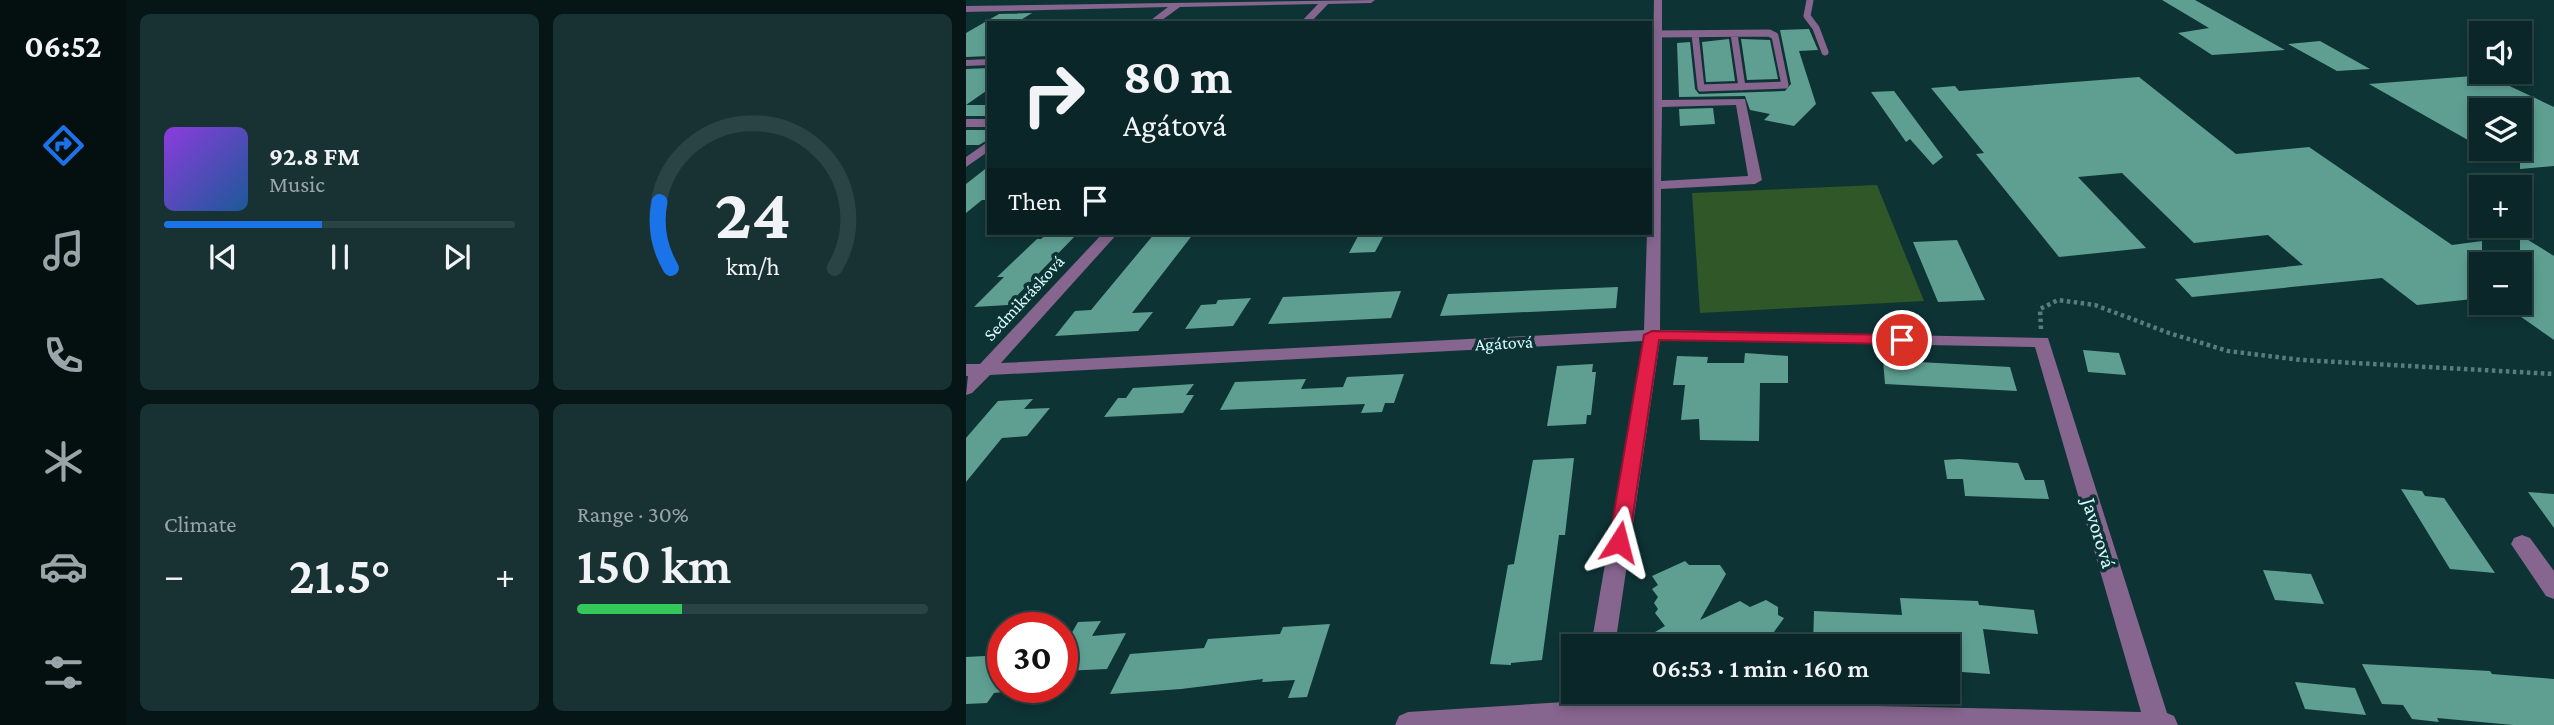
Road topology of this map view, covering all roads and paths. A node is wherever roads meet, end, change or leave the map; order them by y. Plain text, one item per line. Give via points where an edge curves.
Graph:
1 (1371, 0) edge
2 (1658, 0) edge
3 (1810, 0) edge
4 (1232, 1) edge
5 (1326, 1) edge
6 (1178, 4) junction
7 (966, 9) edge
8 (1155, 21) edge
9 (1307, 21) edge
10 (1656, 34) junction
11 (1695, 34) junction
12 (1734, 34) junction
13 (1825, 52) dead end
14 (987, 62) edge
15 (966, 63) edge
16 (1742, 87) junction
17 (1653, 108) edge
18 (987, 123) edge
19 (966, 124) edge
20 (987, 147) edge
21 (966, 163) edge
22 (1653, 185) junction
23 (1109, 235) edge
24 (1652, 335) junction
25 (2042, 342) junction
26 (985, 369) junction
27 (966, 370) edge
28 (2554, 374) edge
29 (966, 389) edge
30 (2522, 544) dead end
31 (2554, 589) edge
32 (1605, 634) edge
33 (1593, 709) edge
34 (2161, 724) edge
35 (1408, 725) edge

1 - 5 street
2 - 10 street
3 - 13 lane via 1807,16
4 - 5 street
4 - 6 street
5 - 9 street
6 - 7 street
6 - 8 street
10 - 11 lane
10 - 17 street
11 - 12 lane
11 - 16 lane via 1701,88
12 - 16 lane
12 - 16 lane via 1775,36 1785,85
14 - 15 street
17 - 22 street
17 - 22 street via 1741,101 1755,180
18 - 19 street
20 - 21 street
22 - 24 street
23 - 26 street, Sedmikrásková
24 - 25 street, Agátová
24 - 26 street, Agátová
24 - 32 street
25 - 28 path via 2040,309 2058,300 2095,305 2228,351 2301,360
25 - 34 street, Javorová
26 - 27 street, Agátová
26 - 29 street, Sedmikrásková
30 - 31 street
33 - 34 street
33 - 35 street

